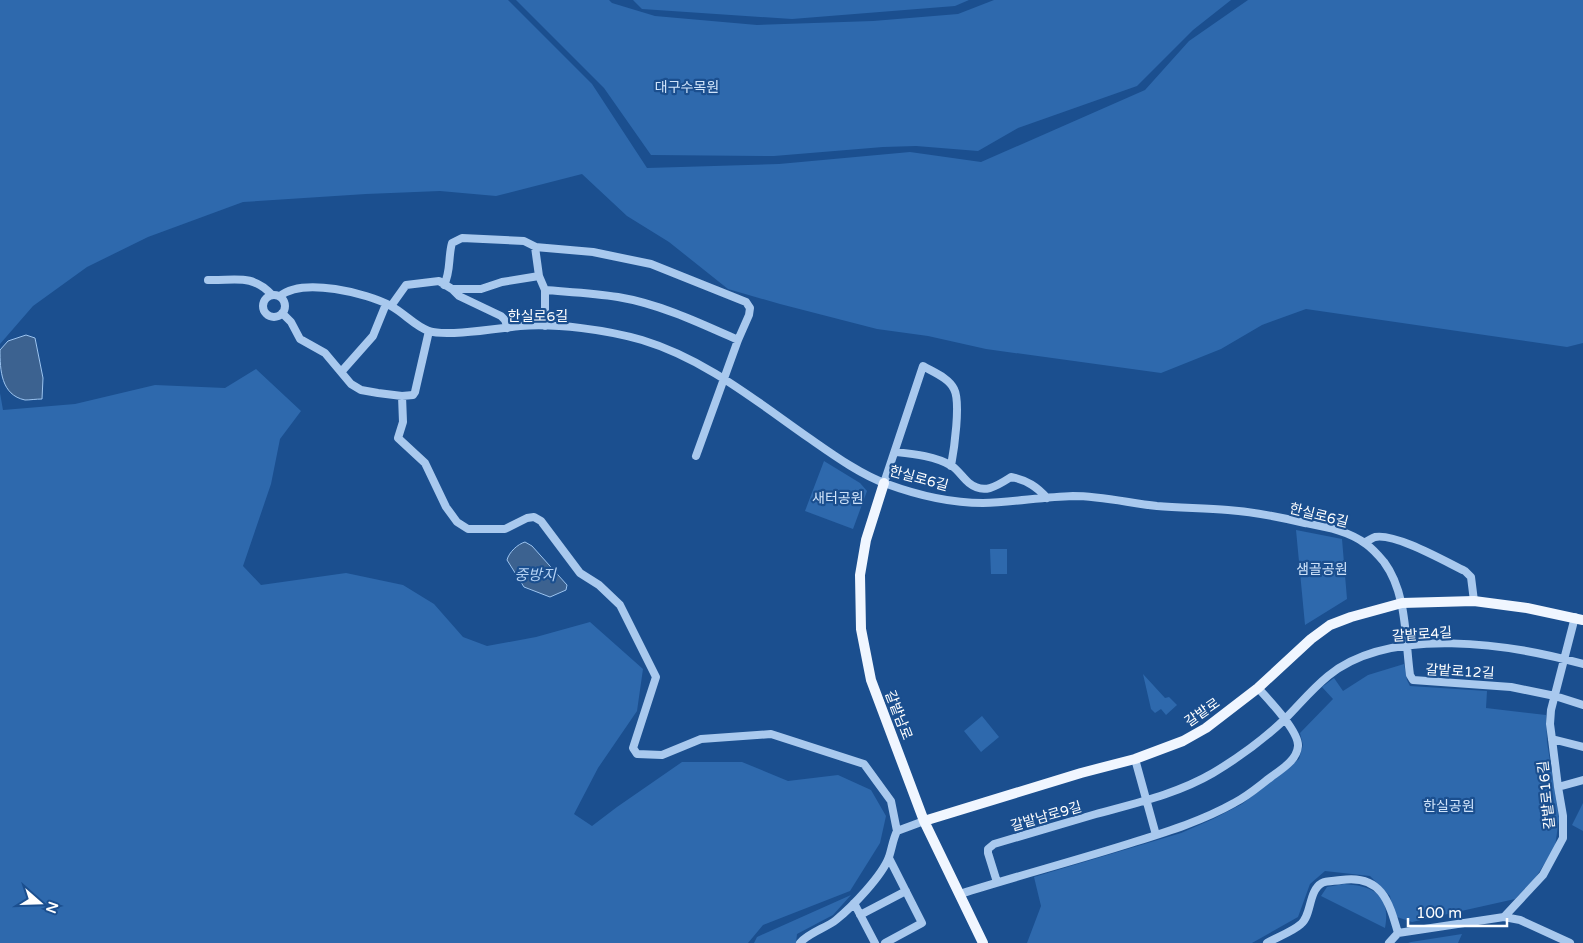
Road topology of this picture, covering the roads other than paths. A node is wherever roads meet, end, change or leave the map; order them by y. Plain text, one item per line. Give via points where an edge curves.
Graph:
1 (536, 248) junction
2 (539, 276) junction
3 (208, 280) dead end
4 (444, 285) junction
5 (452, 289) junction
6 (545, 290) junction
7 (276, 296) junction
8 (389, 305) junction
9 (282, 313) junction
10 (545, 326) junction
11 (508, 328) junction
12 (429, 331) junction
13 (738, 340) junction
14 (342, 371) junction
15 (724, 380) junction
16 (402, 396) junction
17 (895, 452) junction
18 (696, 456) dead end
19 (951, 466) junction
20 (884, 483) junction
21 (988, 490) junction
22 (1047, 498) junction
23 (990, 502) junction
24 (1364, 542) junction
25 (1474, 601) junction
26 (1402, 603) junction
27 (1579, 618) edge
28 (1406, 645) junction
29 (1564, 658) junction
30 (1583, 664) edge
31 (1258, 688) junction
32 (1555, 696) junction
33 (1583, 704) edge
34 (1284, 719) junction
35 (1552, 739) junction
36 (1583, 747) edge
37 (1135, 759) junction
38 (1583, 780) edge
39 (1558, 787) junction
40 (1146, 800) junction
41 (924, 820) junction
42 (897, 831) junction
43 (1156, 835) junction
44 (889, 858) junction
45 (997, 882) junction
46 (906, 891) junction
47 (960, 894) junction
48 (854, 904) junction
49 (860, 915) junction
50 (1504, 918) junction
51 (1398, 933) junction
52 (800, 943) edge
53 (875, 943) edge
54 (885, 943) edge
55 (983, 943) edge
56 (1267, 943) edge
57 (1388, 943) edge
58 (1570, 943) edge

1 - 2 street
1 - 4 street via 524,241 456,240 448,256
1 - 13 street via 593,252 651,264 746,302 750,308 749,315
2 - 5 street via 481,289
2 - 6 street
3 - 7 street via 250,280 263,285
4 - 5 street
4 - 8 street via 439,281 406,285
5 - 11 street via 459,296 501,316
6 - 10 street
6 - 13 street via 619,297 697,322
7 - 8 street via 289,290 311,287 335,289
7 - 9 street via 284,302
7 - 9 street via 264,301 264,312 272,317
8 - 12 street
8 - 14 street via 373,336
9 - 14 street via 300,339 325,353
10 - 11 street, 한실로6길
10 - 15 street, 한실로6길 via 612,333 641,340 691,360
11 - 12 street, 한실로6길 via 446,333
12 - 16 street via 415,392
13 - 15 street
14 - 16 street via 351,384 361,390
15 - 18 street
15 - 20 street, 한실로6길 via 838,458
16 - 42 street via 403,422 398,438 425,463 446,507 457,522 468,529 505,529 534,517 541,521 580,573 620,605 656,678 633,748 637,754 662,755 701,739 770,734 864,764 890,801
17 - 19 street via 933,458
17 - 19 street via 923,366 948,381 957,397
17 - 20 street
19 - 21 street via 977,488
20 - 23 street, 한실로6길 via 941,499
20 - 41 main road, 갈밭남로 via 866,540 860,575 861,629 871,680
21 - 22 street via 1011,477 1037,487
21 - 23 street
22 - 23 street, 한실로6길
22 - 24 street, 한실로6길 via 1074,496 1119,499 1155,506 1231,510 1323,526
24 - 25 street via 1375,537 1391,538 1466,571 1471,577
24 - 26 street, 한실로6길 via 1387,567
25 - 26 main road, 갈밭로
25 - 27 main road, 갈밭로
26 - 28 street, 갈밭로12길
26 - 31 main road, 갈밭로 via 1330,625
27 - 29 street, 갈밭로16길
28 - 29 street, 갈밭로4길 via 1492,646
28 - 32 street, 갈밭로12길 via 1410,675 1416,682 1511,687
28 - 34 street, 갈밭로4길 via 1388,648 1342,666 1314,688
29 - 30 street, 갈밭로4길
29 - 32 street, 갈밭로16길
31 - 34 street
31 - 37 main road, 갈밭로 via 1206,728 1183,741
32 - 33 street, 갈밭로12길
32 - 35 street, 갈밭로16길 via 1550,724
34 - 40 street, 갈밭로4길 via 1212,774 1182,789
34 - 43 street via 1298,739 1298,747 1295,757 1281,770 1235,803
35 - 36 street, 갈밭로16길
35 - 39 street, 갈밭로16길
37 - 40 street
37 - 41 main road, 갈밭로
38 - 39 street
39 - 50 street, 갈밭로16길 via 1564,816 1563,838 1543,876
40 - 43 street
40 - 45 street, 갈밭남로9길 via 994,844 988,853
41 - 42 street
41 - 47 main road, 갈밭남로
42 - 44 street
43 - 45 street
44 - 46 street
44 - 48 street
45 - 47 street
46 - 49 street
46 - 54 street via 922,924
47 - 55 main road, 갈밭남로
48 - 49 street
48 - 52 street via 835,921
49 - 53 street
50 - 51 street
50 - 58 street via 1520,920
51 - 56 street via 1390,904 1376,886 1364,880 1347,880 1322,883 1316,889 1302,924
51 - 57 street

